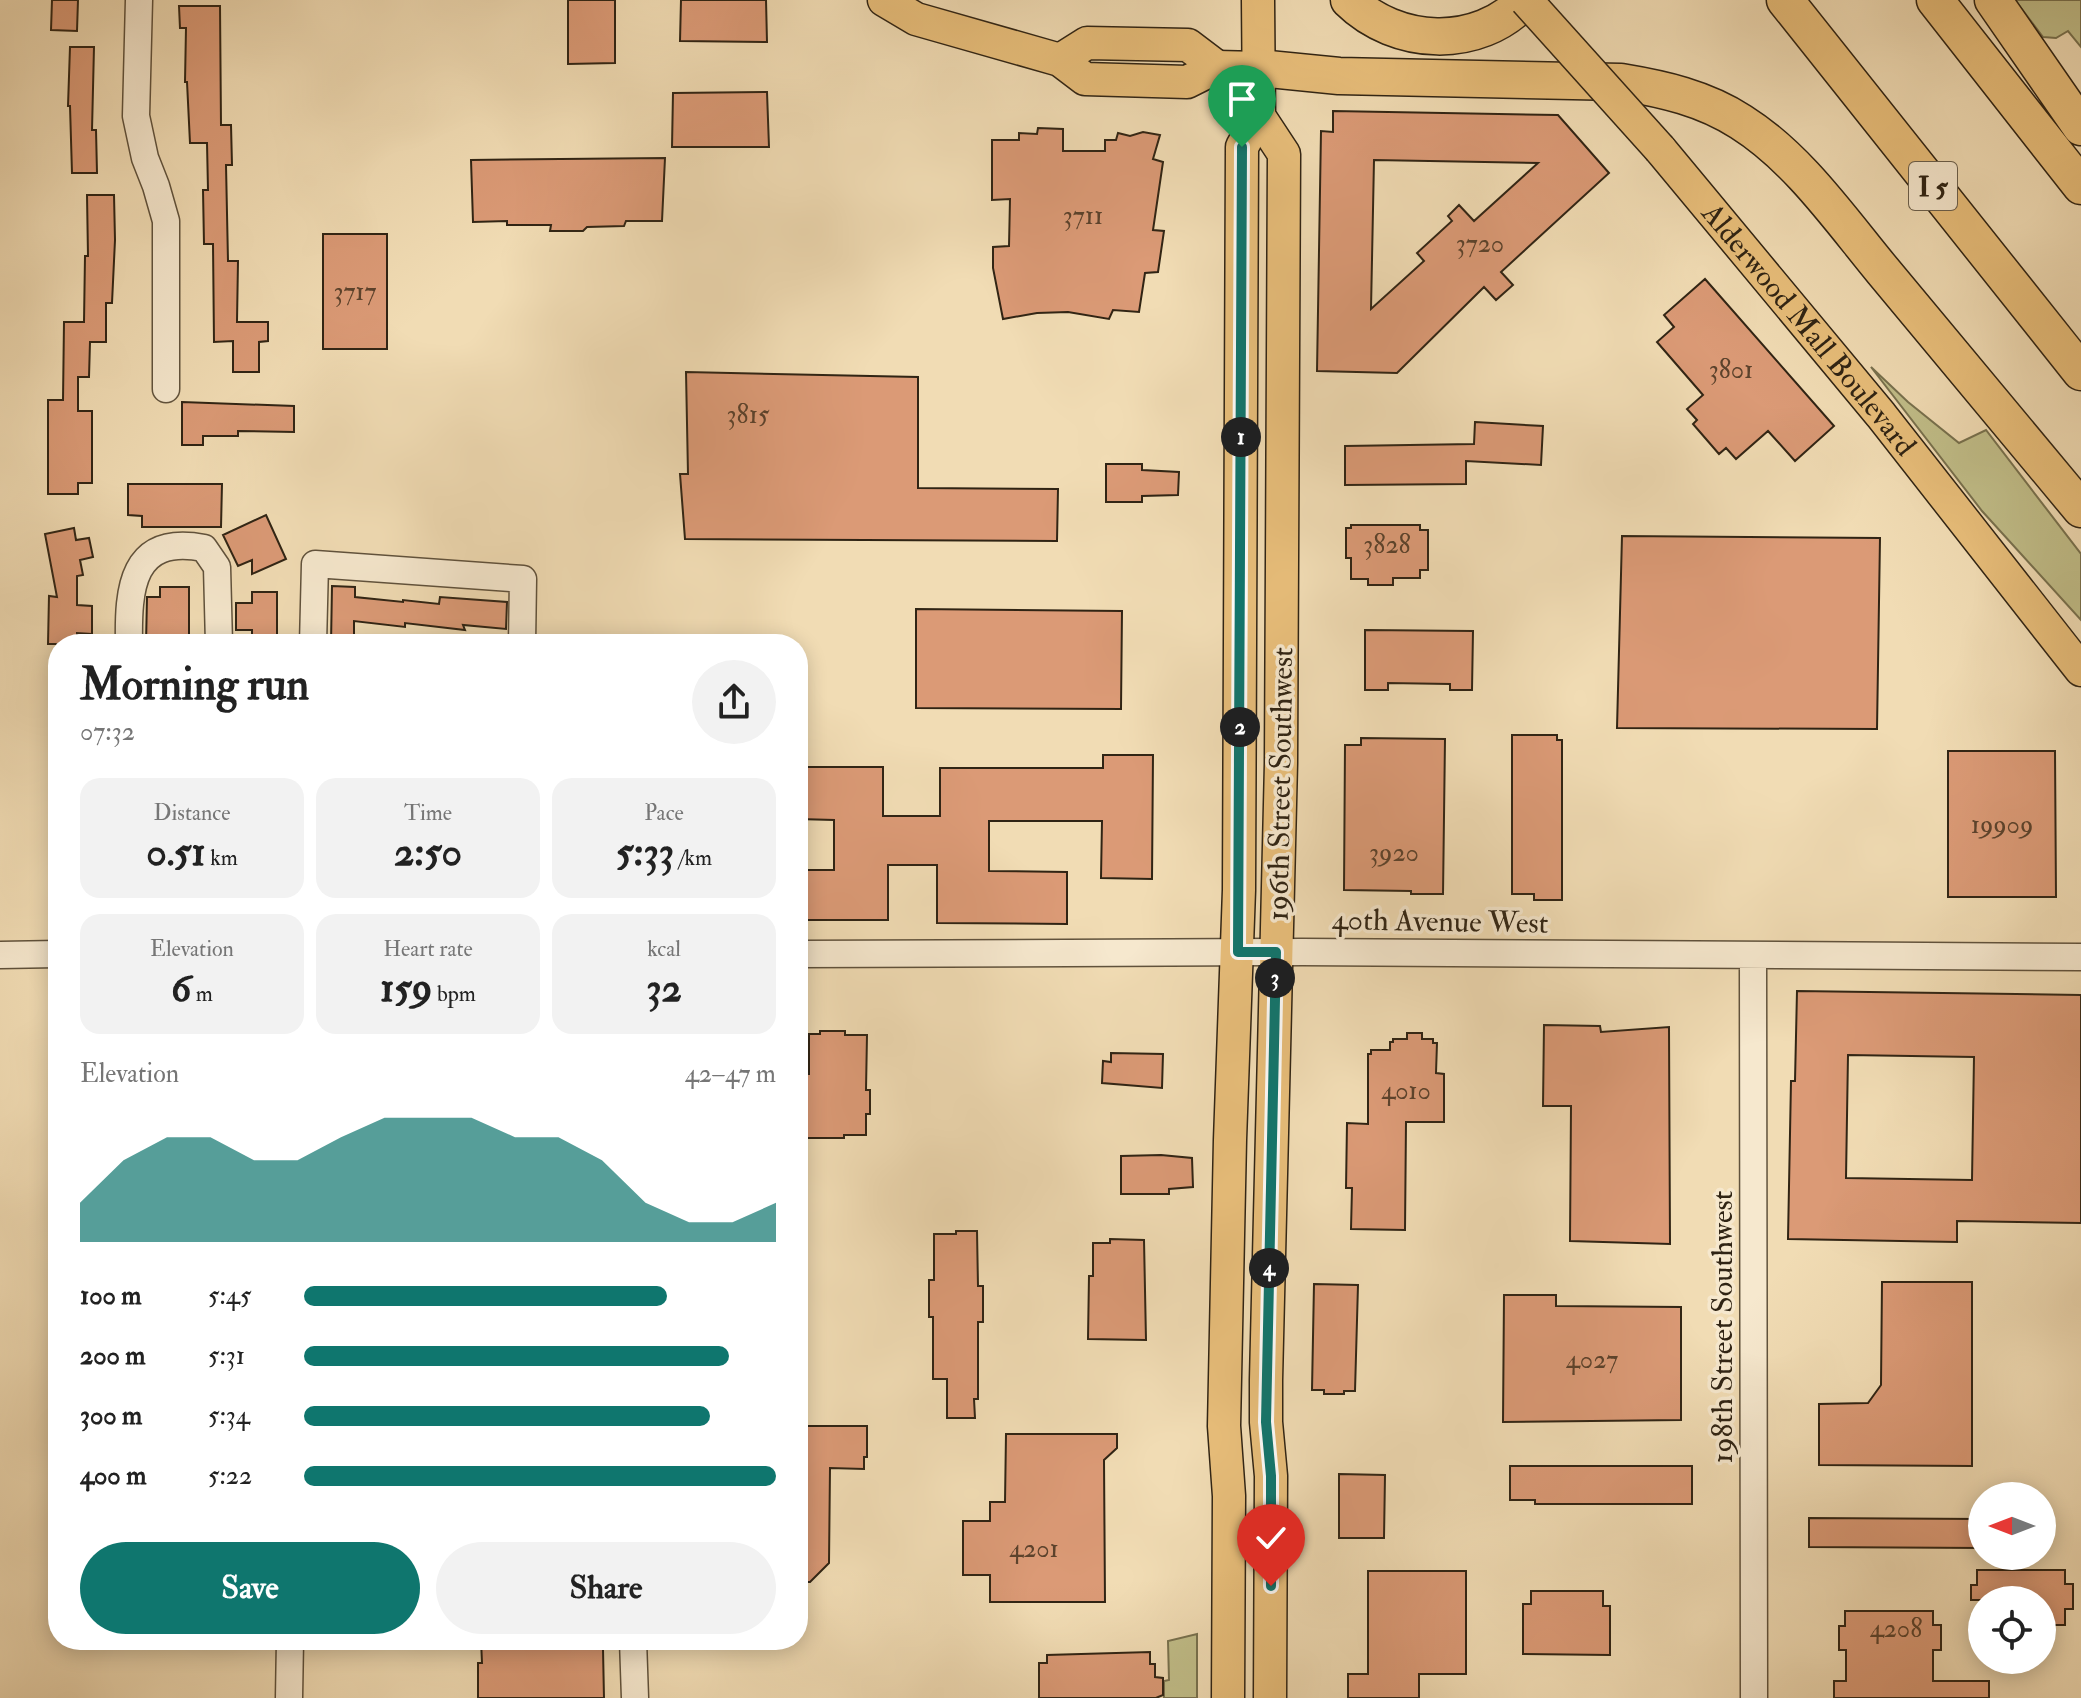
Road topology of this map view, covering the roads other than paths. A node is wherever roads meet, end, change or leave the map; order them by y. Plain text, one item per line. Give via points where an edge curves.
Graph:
1 (139, 0) edge
2 (856, 0) edge
3 (875, 0) edge
4 (884, 0) edge
5 (1258, 0) edge
6 (1349, 0) edge
7 (1525, 0) edge
8 (1785, 0) edge
9 (1935, 0) edge
10 (1993, 0) edge
11 (919, 9) edge
12 (1259, 68) junction
13 (1259, 116) junction
14 (2081, 127) edge
15 (2081, 186) edge
16 (2081, 372) edge
17 (166, 389) dead end
18 (2081, 509) edge
19 (129, 634) edge
20 (219, 634) edge
21 (313, 634) edge
22 (522, 634) edge
23 (2081, 670) edge
24 (1238, 952) junction
25 (1276, 952) junction
26 (48, 954) edge
27 (808, 954) edge
28 (0, 955) edge
29 (1753, 956) junction
30 (2081, 957) edge
31 (290, 1650) edge
32 (633, 1650) edge
33 (289, 1698) edge
34 (635, 1698) edge
35 (1228, 1698) edge
36 (1270, 1698) edge
37 (1754, 1698) edge

1 - 17 street via 136,116 166,221
2 - 3 main road
4 - 11 main road
5 - 12 main road, 196th Street Southwest
6 - 7 highway via 1395,30 1439,37 1490,25
7 - 23 main road, Alderwood Mall Boulevard, bridge via 1660,149 1872,404
8 - 16 highway, I 5
9 - 15 highway
10 - 14 highway
11 - 12 main road via 1060,60 1085,79 1187,82 1217,67
12 - 13 main road, 196th Street Southwest
12 - 18 highway via 1339,76 1621,82 1698,100 1739,120 1768,141 1819,194
13 - 24 main road, 196th Street Southwest via 1242,147
13 - 25 main road, 196th Street Southwest via 1284,154
19 - 20 street via 134,577 156,553 183,545 204,548 215,561
21 - 22 street via 315,564 523,579
24 - 25 street, 40th Avenue West
24 - 27 street, 40th Avenue West
24 - 35 main road, 196th Street Southwest via 1224,1426
25 - 29 street, 40th Avenue West
25 - 36 main road, 196th Street Southwest via 1266,1394
26 - 28 street
29 - 30 street, 40th Avenue West
29 - 37 street, 198th Street Southwest
31 - 33 street
32 - 34 street

